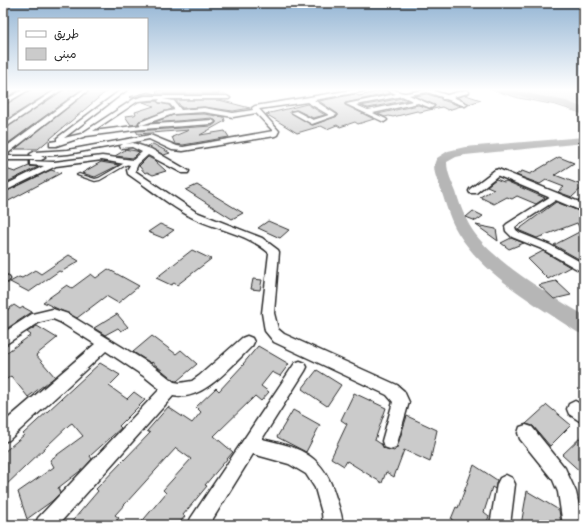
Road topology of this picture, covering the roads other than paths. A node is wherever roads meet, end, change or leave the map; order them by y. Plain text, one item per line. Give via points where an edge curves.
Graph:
1 (23, 114) edge
2 (57, 114) edge
3 (93, 114) edge
4 (115, 114) edge
5 (127, 114) edge
6 (164, 114) edge
7 (225, 114) edge
8 (241, 114) edge
9 (259, 114) edge
10 (297, 114) edge
11 (332, 114) edge
12 (371, 114) edge
13 (384, 120) dead end
14 (212, 122) dead end
15 (3, 127) edge
16 (104, 127) junction
17 (95, 133) junction
18 (83, 134) junction
19 (53, 144) junction
20 (148, 151) junction
21 (34, 154) junction
22 (3, 158) edge
23 (132, 162) junction
24 (54, 164) junction
25 (185, 170) dead end
26 (498, 172) joint
27 (79, 175) dead end
28 (3, 189) edge
29 (473, 191) dead end
30 (556, 196) junction
31 (584, 208) edge
32 (584, 269) edge
33 (3, 340) edge
34 (247, 342) dead end
35 (105, 344) junction
36 (300, 367) dead end
37 (170, 388) junction
38 (526, 433) dead end
39 (3, 434) edge
40 (390, 441) dead end
41 (249, 445) junction
42 (506, 484) dead end
43 (45, 525) edge
44 (198, 525) edge
45 (332, 525) edge
46 (500, 525) edge
47 (573, 525) edge

1 - 15 street
2 - 22 street
3 - 19 street
4 - 18 street
5 - 16 street
6 - 16 street via 147,123
7 - 8 street
9 - 21 street via 276,131 275,134 184,149 175,148 150,137 68,152
10 - 11 street via 312,122 334,115
12 - 13 street
14 - 17 street
16 - 17 street
17 - 18 street
18 - 19 street
19 - 21 street
20 - 22 street via 133,146 59,157
20 - 23 street
20 - 25 street
21 - 22 street
22 - 24 street
23 - 24 street via 102,158
23 - 27 lane via 100,179
23 - 40 street via 131,172 194,214 243,234 274,252 268,313 272,331 278,338 392,390 399,396 401,402
24 - 28 street
26 - 29 street
26 - 30 street
30 - 31 street
30 - 32 street via 510,226 511,231 546,246
33 - 35 street via 29,322 53,314 64,318
34 - 37 street via 195,387 180,390
35 - 37 street via 150,372
35 - 39 street
36 - 41 street
37 - 43 street
38 - 47 street via 559,474 567,492
41 - 44 street
41 - 45 street via 285,454 313,468 324,487 333,518
42 - 46 street

